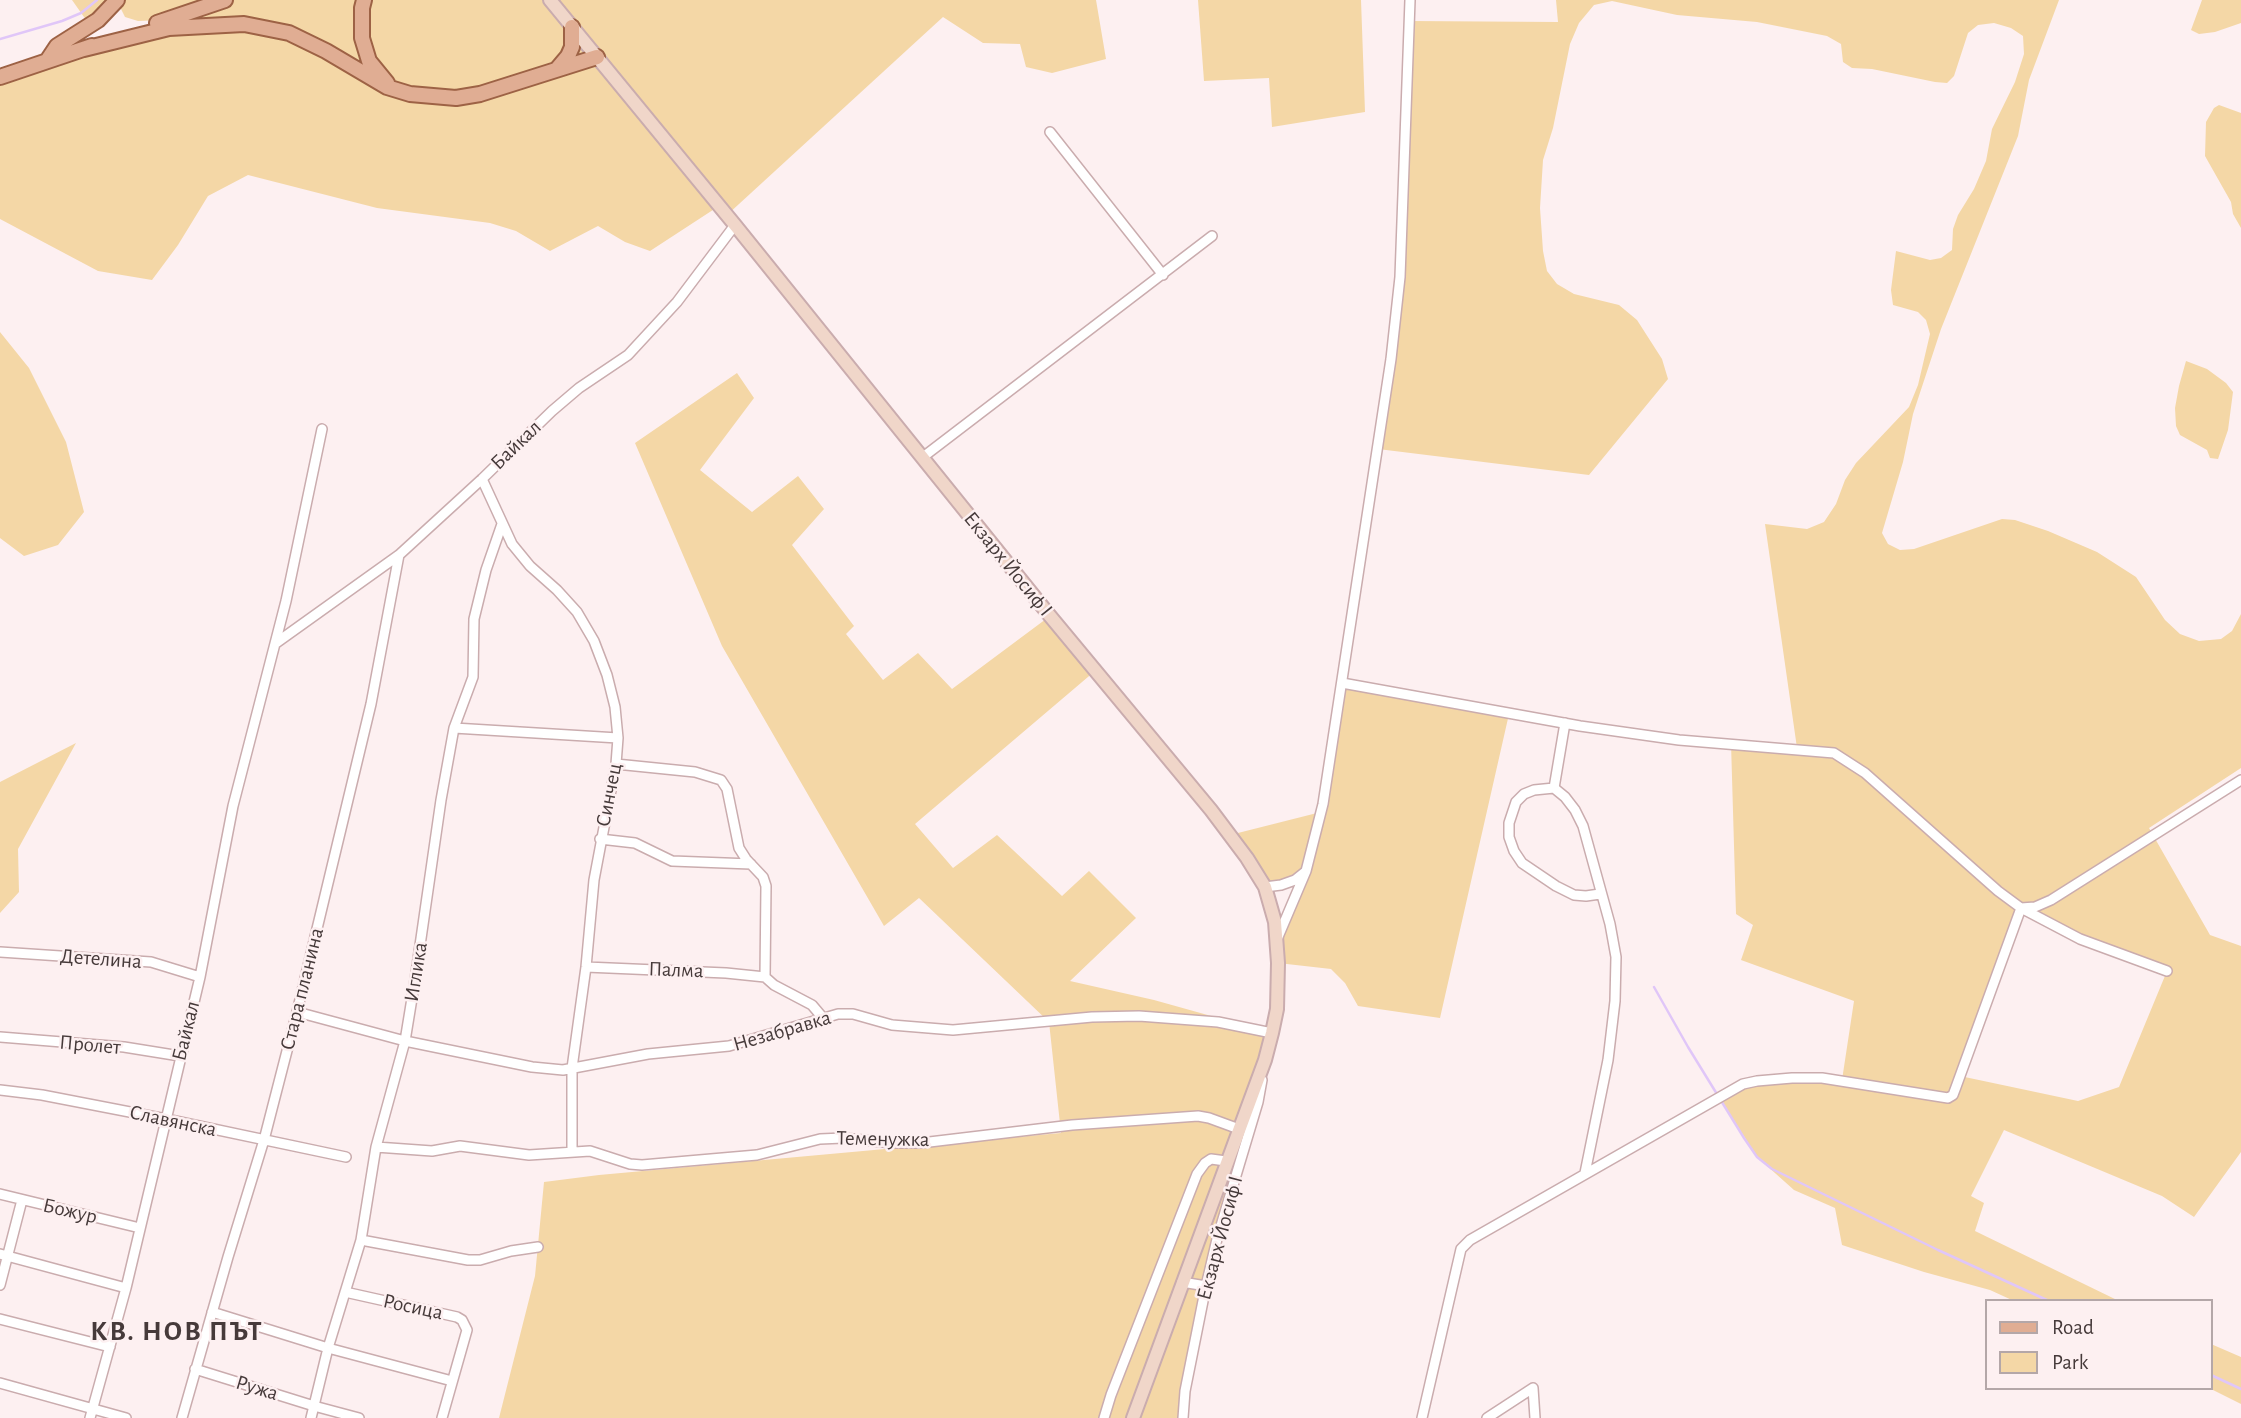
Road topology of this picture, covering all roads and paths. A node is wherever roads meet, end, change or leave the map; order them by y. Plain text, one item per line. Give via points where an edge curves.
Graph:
1 (117, 0) edge
2 (225, 0) edge
3 (365, 0) edge
4 (550, 0) edge
5 (1410, 0) edge
6 (572, 26) junction
7 (84, 49) junction
8 (597, 57) junction
9 (47, 61) junction
10 (557, 69) junction
11 (0, 77) edge
12 (410, 94) junction
13 (1050, 132) dead end
14 (735, 225) junction
15 (1213, 236) dead end
16 (1163, 275) junction
17 (322, 429) dead end
18 (923, 457) junction
19 (482, 479) junction
20 (502, 524) junction
21 (399, 555) junction
22 (275, 643) junction
23 (1342, 683) junction
24 (1565, 723) junction
25 (454, 728) junction
26 (618, 738) junction
27 (616, 764) junction
28 (2241, 780) edge
29 (1554, 788) junction
30 (600, 839) junction
31 (751, 864) junction
32 (1306, 871) junction
33 (1265, 887) junction
34 (1600, 894) junction
35 (2021, 908) junction
36 (1277, 939) junction
37 (0, 952) edge
38 (586, 967) junction
39 (2167, 971) dead end
40 (200, 977) junction
41 (765, 977) junction
42 (296, 1012) junction
43 (822, 1018) junction
44 (1272, 1033) junction
45 (0, 1037) edge
46 (405, 1041) junction
47 (180, 1056) junction
48 (1265, 1060) junction
49 (572, 1068) junction
50 (0, 1090) edge
51 (166, 1119) junction
52 (1237, 1133) junction
53 (264, 1140) junction
54 (376, 1147) junction
55 (572, 1150) junction
56 (345, 1157) dead end
57 (1226, 1161) junction
58 (1585, 1173) junction
59 (0, 1194) edge
60 (22, 1200) junction
61 (140, 1228) junction
62 (361, 1240) junction
63 (538, 1247) dead end
64 (4, 1255) edge
65 (1182, 1282) junction
66 (0, 1285) edge
67 (1206, 1286) junction
68 (126, 1288) junction
69 (345, 1292) junction
70 (212, 1312) junction
71 (0, 1319) edge
72 (110, 1347) junction
73 (328, 1348) junction
74 (195, 1369) junction
75 (452, 1381) junction
76 (0, 1383) edge
77 (314, 1406) junction
78 (92, 1413) edge
79 (126, 1418) edge
80 (183, 1418) edge
81 (311, 1418) edge
82 (359, 1418) edge
83 (442, 1418) edge
84 (1104, 1418) edge
85 (1133, 1418) edge
86 (1183, 1418) edge
87 (1422, 1418) edge
88 (1488, 1418) edge
89 (1535, 1418) edge

1 - 9 main road via 98,20 57,46
2 - 7 main road
3 - 12 main road via 362,38 369,61 382,78
4 - 6 main road, Екзарх Йосиф I
5 - 23 street via 1400,277
6 - 8 main road, Екзарх Йосиф I
6 - 10 main road via 572,47
7 - 9 main road
7 - 12 main road via 169,27 244,24 289,33 387,87
8 - 10 main road
8 - 14 main road, Екзарх Йосиф I
9 - 11 main road
10 - 12 main road via 480,94 456,98
13 - 16 street
14 - 18 main road, Екзарх Йосиф I
14 - 19 street, Байкал via 677,302 628,355 579,388
15 - 16 street
16 - 18 street
17 - 22 street, Байкал
18 - 33 main road, Екзарх Йосиф I via 1224,827
19 - 20 street, Синчец
19 - 21 street, Байкал
20 - 25 street, Иглика via 474,620 473,677
20 - 26 street, Синчец via 530,566 577,612 594,641 607,675
21 - 22 street, Байкал
21 - 42 street, Стара планина via 371,704
22 - 40 street, Байкал via 233,806
23 - 24 street
23 - 32 street via 1323,804
24 - 29 street
24 - 35 street via 1679,740 1834,753 1865,773
25 - 26 street
25 - 46 street, Иглика
26 - 27 street, Синчец
27 - 30 street, Синчец
27 - 31 street via 695,772 721,780 739,848
28 - 35 street via 2051,900
29 - 34 street via 1583,826
29 - 34 street via 1534,790 1516,802 1509,823 1514,850 1522,863 1556,886 1574,895
30 - 31 street via 635,843 671,861
30 - 38 street, Синчец
31 - 41 street via 766,886
32 - 33 street via 1288,883
32 - 36 street
33 - 36 main road, Екзарх Йосиф I
34 - 58 street via 1616,957 1615,1001
35 - 39 street via 2080,939
35 - 58 street via 1953,1095 1948,1098 1822,1078 1742,1084
36 - 44 main road, Екзарх Йосиф I
37 - 40 street, Детелина via 151,962
38 - 41 street, Палма
38 - 49 street, Синчец
40 - 47 street, Байкал
41 - 43 street via 812,1005
42 - 46 street, Незабравка
42 - 53 street, Стара планина
43 - 44 street, Незабравка via 853,1014 892,1025 953,1030 1139,1016 1218,1022
43 - 49 street, Незабравка via 729,1046
44 - 48 main road, Екзарх Йосиф I
45 - 47 street, Пролет
46 - 49 street, Незабравка via 532,1067
46 - 54 street, Иглика
47 - 51 street, Байкал
48 - 52 main road, Екзарх Йосиф I
48 - 67 street, Екзарх Йосиф I via 1258,1102
49 - 55 street, Синчец
50 - 51 street, Славянска
51 - 53 street, Славянска
51 - 61 street, Байкал
52 - 55 street, Теменужка via 1198,1116 921,1143 820,1139 757,1155 642,1165 590,1150
52 - 57 main road, Екзарх Йосиф I
53 - 56 street, Славянска
53 - 70 street, Стара планина
54 - 55 street via 432,1151 460,1146 529,1155
54 - 62 street, Иглика
57 - 65 main road, Екзарх Йосиф I
57 - 84 street via 1211,1159 1197,1174
58 - 87 street via 1461,1249
59 - 60 street, Божур
60 - 61 street, Божур
60 - 64 street
61 - 68 street, Байкал
62 - 63 street via 468,1260
62 - 69 street, Иглика
64 - 66 street
64 - 68 street
65 - 67 street
65 - 85 main road, Екзарх Йосиф I
67 - 86 street, Екзарх Йосиф I
68 - 72 street, Байкал
69 - 73 street, Иглика
69 - 75 street, Росица via 462,1320 467,1330
70 - 73 street
70 - 74 street, Стара планина
71 - 72 street
72 - 78 street, Байкал
73 - 75 street
73 - 77 street, Иглика
74 - 77 street, Ружа
74 - 80 street, Стара планина
75 - 83 street, Росица
76 - 78 street
77 - 81 street, Иглика
77 - 82 street, Ружа
78 - 79 street
88 - 89 street via 1533,1388

